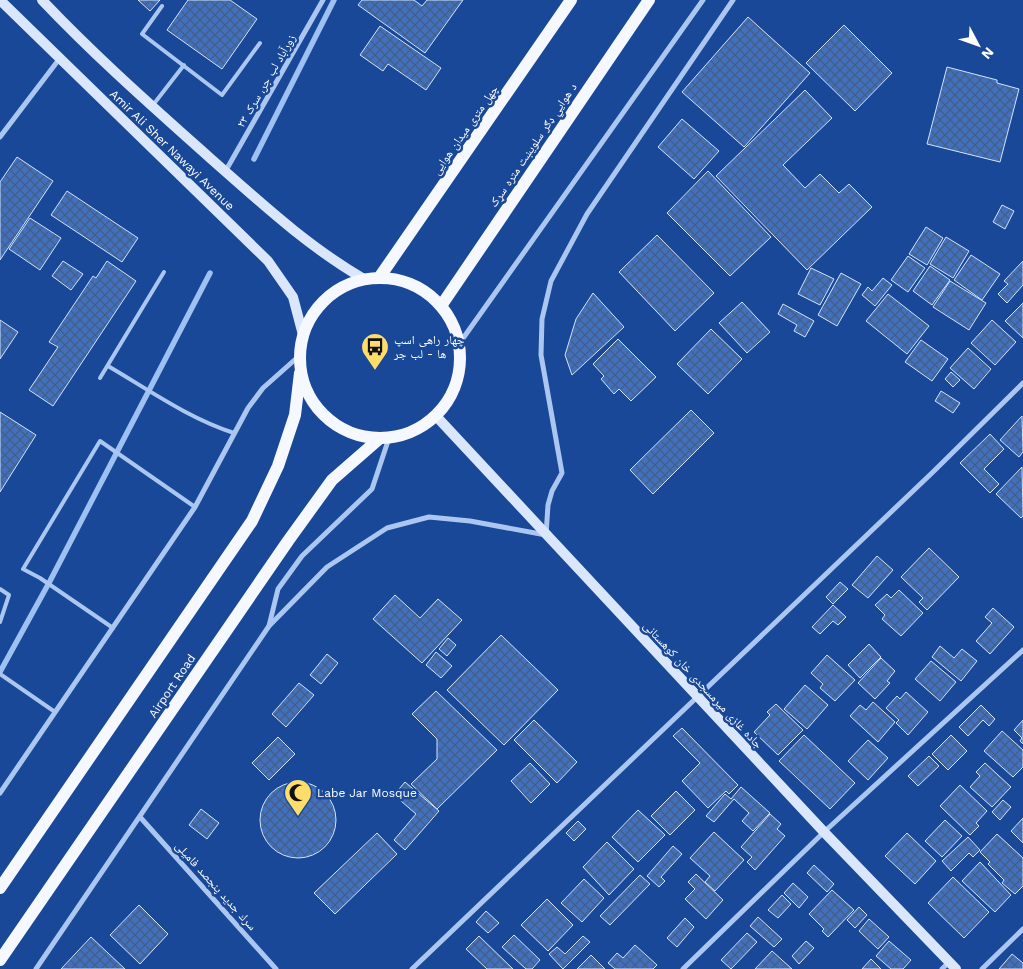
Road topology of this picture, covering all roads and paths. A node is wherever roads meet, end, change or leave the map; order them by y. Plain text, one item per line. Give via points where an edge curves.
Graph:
1 (0, 0) edge
2 (42, 0) edge
3 (323, 0) edge
4 (571, 0) edge
5 (649, 0) edge
6 (703, 0) edge
7 (732, 0) edge
8 (162, 6) dead end
9 (260, 43) dead end
10 (60, 58) junction
11 (184, 65) junction
12 (152, 106) junction
13 (0, 137) edge
14 (226, 172) junction
15 (164, 272) dead end
16 (381, 275) junction
17 (364, 279) junction
18 (441, 306) junction
19 (303, 334) junction
20 (459, 344) junction
21 (299, 356) junction
22 (108, 366) junction
23 (300, 373) junction
24 (100, 378) dead end
25 (1023, 382) edge
26 (436, 416) junction
27 (234, 433) junction
28 (384, 438) junction
29 (195, 507) junction
30 (546, 535) junction
31 (0, 589) edge
32 (0, 622) edge
33 (269, 626) junction
34 (112, 628) junction
35 (1023, 650) edge
36 (0, 674) edge
37 (696, 696) junction
38 (56, 712) junction
39 (0, 793) edge
40 (140, 817) junction
41 (824, 832) junction
42 (0, 888) edge
43 (1023, 929) edge
44 (0, 960) edge
45 (949, 967) edge
46 (36, 969) edge
47 (276, 969) edge
48 (412, 969) edge
49 (683, 969) edge
50 (982, 969) edge

1 - 10 main road, Amir Ali Sher Nawayi Avenue
2 - 12 main road, Amir Ali Sher Nawayi Avenue
3 - 14 street, زورآباد لب جر، سرک ۲۳
4 - 16 main road, چهل متری میدان هوایی
5 - 18 main road, د هوايي ډګر سلویښت متره سړک
6 - 20 street
7 - 30 street via 587,214 551,281 542,319 540,355 562,473 548,505
8 - 11 lane via 142,34
9 - 11 lane via 222,95
10 - 13 street
10 - 19 main road, Amir Ali Sher Nawayi Avenue via 268,261 293,298
11 - 12 lane
12 - 14 main road, Amir Ali Sher Nawayi Avenue
14 - 17 main road, Amir Ali Sher Nawayi Avenue via 289,228
15 - 22 lane
16 - 17 main road
16 - 18 main road via 425,291
17 - 19 main road via 344,286 326,298 312,315
18 - 20 main road via 452,323
19 - 21 main road
20 - 26 main road via 459,370 452,395
21 - 23 main road
21 - 27 street via 264,388
22 - 24 lane
22 - 27 lane via 164,401
23 - 28 main road via 312,404 328,420 347,432
23 - 42 main road via 295,415 278,466 252,522
25 - 37 street via 934,471
26 - 28 main road via 414,431
26 - 30 main road, جاده غازی میرمسجدی خان کوهستانی
27 - 29 street
28 - 33 street via 372,489 302,556 278,589
28 - 44 main road, Airport Road via 332,480
29 - 34 street
29 - 34 lane via 100,441 23,569
30 - 33 street via 429,517 387,528 327,567
30 - 37 main road, جاده غازی میرمسجدی خان کوهستانی
31 - 32 lane via 9,595
33 - 40 street
34 - 38 street
35 - 41 street
36 - 38 lane
37 - 41 main road, جاده غازی میرمسجدی خان کوهستانی
37 - 48 street
38 - 39 street
40 - 46 street
40 - 47 street, سرك جدید پنجصد فامیلی
41 - 45 main road, جاده غازی میرمسجدی خان کوهستانی
41 - 49 street
43 - 50 street

